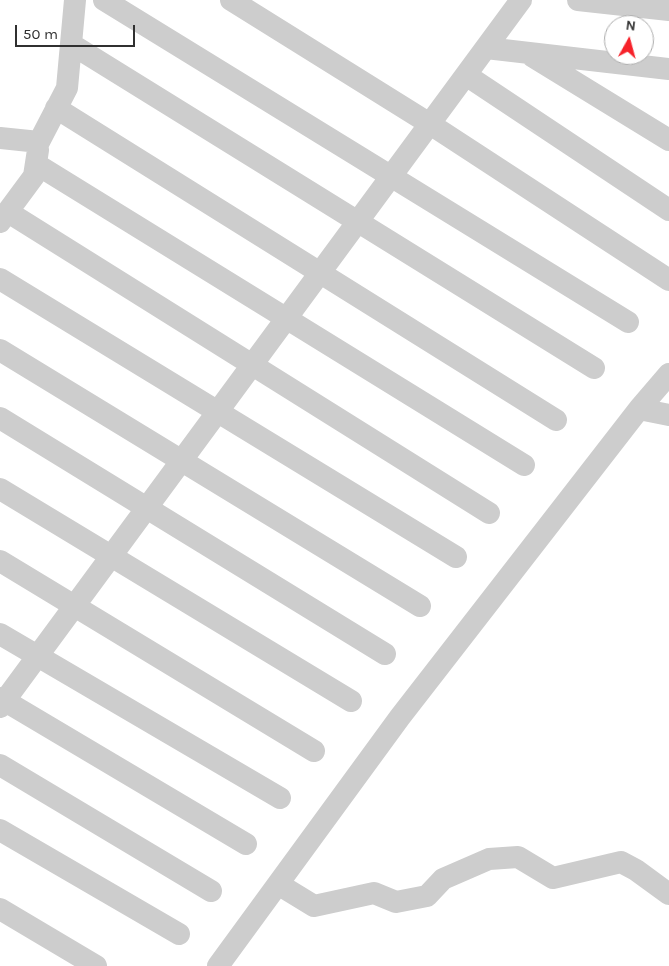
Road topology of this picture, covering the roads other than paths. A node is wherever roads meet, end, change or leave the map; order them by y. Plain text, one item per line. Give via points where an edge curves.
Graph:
1 (75, 0) edge
2 (104, 0) edge
3 (231, 0) edge
4 (521, 0) edge
5 (578, 0) edge
6 (669, 10) edge
7 (71, 44) junction
8 (486, 48) junction
9 (527, 53) junction
10 (669, 69) edge
11 (466, 75) junction
12 (56, 108) junction
13 (430, 124) junction
14 (0, 138) edge
15 (669, 140) edge
16 (37, 153) junction
17 (391, 176) junction
18 (669, 210) edge
19 (4, 217) edge
20 (358, 222) junction
21 (320, 273) junction
22 (0, 279) edge
23 (669, 280) edge
24 (287, 318) junction
25 (628, 322) dead end
26 (0, 350) edge
27 (252, 365) junction
28 (594, 368) dead end
29 (669, 374) edge
30 (639, 409) junction
31 (218, 411) junction
32 (669, 415) edge
33 (0, 418) edge
34 (556, 420) dead end
35 (181, 461) junction
36 (524, 465) dead end
37 (0, 489) edge
38 (147, 508) junction
39 (489, 513) dead end
40 (111, 556) junction
41 (456, 557) dead end
42 (0, 561) edge
43 (74, 606) junction
44 (420, 606) dead end
45 (0, 634) edge
46 (385, 654) dead end
47 (37, 656) junction
48 (351, 701) dead end
49 (2, 702) edge
50 (314, 751) dead end
51 (0, 765) edge
52 (280, 798) dead end
53 (0, 830) edge
54 (246, 844) dead end
55 (278, 884) junction
56 (211, 891) dead end
57 (669, 894) edge
58 (0, 909) edge
59 (179, 934) dead end
60 (96, 966) edge
61 (218, 966) edge

1 - 7 street
2 - 17 street
3 - 13 street
4 - 8 street
5 - 6 street
7 - 12 street via 67,88
7 - 20 street
8 - 9 street
8 - 11 street
9 - 10 street
9 - 15 street
11 - 13 street
11 - 18 street
12 - 16 street
12 - 21 street
13 - 17 street
13 - 23 street
14 - 16 street
16 - 19 street via 34,176
16 - 24 street
17 - 20 street
17 - 25 street
19 - 27 street
20 - 21 street
20 - 28 street
21 - 24 street
21 - 34 street
22 - 31 street
24 - 27 street
24 - 36 street
26 - 35 street
27 - 31 street
27 - 39 street
29 - 30 street
30 - 32 street
30 - 55 street via 400,717
31 - 35 street
31 - 41 street
33 - 38 street
35 - 38 street
35 - 44 street
37 - 40 street
38 - 40 street
38 - 46 street
40 - 43 street
40 - 48 street
42 - 43 street
43 - 47 street
43 - 50 street
45 - 47 street
47 - 49 street
47 - 52 street
49 - 54 street
51 - 56 street
53 - 59 street
55 - 57 street via 314,906 374,893 396,902 427,896 443,879 489,859 518,856 553,878 621,862
55 - 61 street
58 - 60 street

